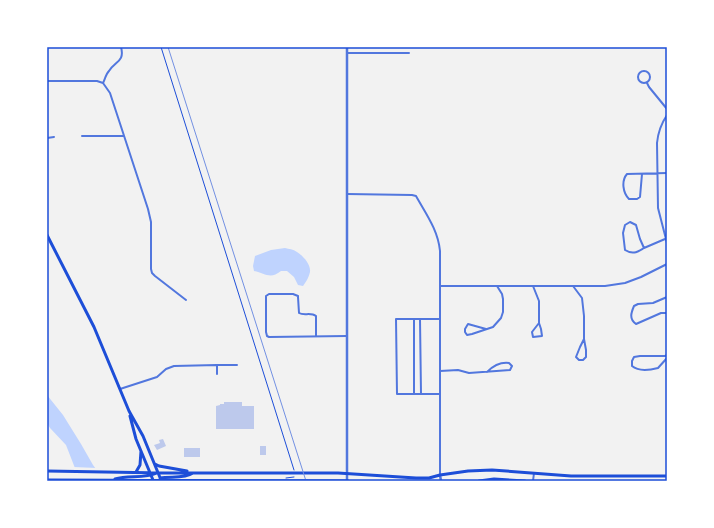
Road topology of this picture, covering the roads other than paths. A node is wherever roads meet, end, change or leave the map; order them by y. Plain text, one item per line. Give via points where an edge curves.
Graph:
1 (122, 47) edge
2 (348, 47) edge
3 (348, 53) junction
4 (409, 53) dead end
5 (47, 81) edge
6 (647, 82) junction
7 (103, 83) junction
8 (667, 109) edge
9 (667, 115) edge
10 (82, 136) dead end
11 (124, 136) junction
12 (54, 137) dead end
13 (47, 138) edge
14 (657, 173) junction
15 (667, 173) edge
16 (642, 174) junction
17 (347, 194) junction
18 (667, 230) edge
19 (664, 233) junction
20 (47, 235) edge
21 (665, 239) junction
22 (667, 243) edge
23 (644, 248) junction
24 (667, 264) edge
25 (440, 286) junction
26 (497, 286) junction
27 (533, 286) junction
28 (573, 286) junction
29 (667, 297) edge
30 (186, 300) dead end
31 (667, 312) edge
32 (414, 319) junction
33 (420, 319) junction
34 (440, 319) junction
35 (540, 323) junction
36 (486, 329) junction
37 (316, 336) junction
38 (347, 336) junction
39 (584, 339) junction
40 (667, 356) edge
41 (217, 365) junction
42 (237, 365) dead end
43 (440, 371) junction
44 (487, 372) junction
45 (217, 374) dead end
46 (120, 389) junction
47 (414, 394) junction
48 (421, 394) junction
49 (440, 394) junction
50 (129, 411) junction
51 (141, 451) junction
52 (155, 464) junction
53 (47, 471) edge
54 (136, 472) junction
55 (158, 473) junction
56 (192, 473) junction
57 (254, 473) junction
58 (534, 473) junction
59 (150, 474) junction
60 (347, 474) junction
61 (440, 475) junction
62 (609, 476) junction
63 (667, 476) edge
64 (161, 479) edge
65 (47, 480) edge
66 (111, 480) junction
67 (122, 480) edge
68 (152, 480) junction
69 (174, 481) edge
70 (254, 481) edge
71 (347, 481) edge
72 (441, 481) edge
73 (479, 481) edge
74 (525, 481) edge
75 (534, 481) edge
76 (609, 481) edge

1 - 7 street via 121,58 108,72
2 - 3 street
3 - 4 street
3 - 17 street
5 - 7 street
6 - 6 street via 649,74 640,72 638,80
6 - 8 street
7 - 11 street via 110,94
9 - 14 street via 658,133
10 - 11 street
11 - 30 street via 151,222 152,273
12 - 13 street
14 - 15 street
14 - 16 street
14 - 19 street via 658,208
16 - 16 street via 624,176 624,193 629,199 640,197
17 - 25 street via 416,196 438,238
17 - 38 street
18 - 19 street
19 - 21 street
20 - 46 main road via 94,328
21 - 22 street
21 - 23 street
23 - 23 street via 636,225 630,222 625,225 625,250 634,253
24 - 28 street via 625,283
25 - 26 street
25 - 34 street
26 - 27 street
26 - 36 street via 502,294 503,312 496,324
27 - 28 street
27 - 35 street via 539,301
28 - 39 street via 582,298
29 - 31 street via 653,303 634,306 631,318 636,324
32 - 33 street
32 - 47 street
32 - 47 street via 396,319 397,394
33 - 34 street
33 - 48 street
34 - 43 street
35 - 35 street via 532,332 533,337 542,336
36 - 36 street via 468,324 464,329 467,335
37 - 37 street via 316,316 299,313 298,296 266,296 267,336
37 - 38 street
38 - 60 street
39 - 39 street via 576,357 578,360 586,357
40 - 40 street via 634,357 632,366 636,370 658,368
41 - 42 street
41 - 45 street
41 - 46 street via 168,367 156,377
43 - 44 street
43 - 49 street
44 - 44 street via 510,370 512,366 505,362
46 - 50 main road
47 - 48 street
48 - 49 street
49 - 61 street
50 - 51 main road
50 - 52 main road
51 - 54 main road via 140,465
51 - 59 main road
52 - 55 main road
52 - 56 main road
53 - 54 main road
54 - 59 main road
55 - 56 main road
55 - 59 main road
55 - 64 main road
56 - 57 main road
56 - 64 main road
57 - 60 main road
57 - 70 main road
58 - 61 main road via 492,470
58 - 62 main road
58 - 75 street
59 - 66 main road
59 - 68 main road
60 - 61 main road via 402,478 429,478
60 - 71 street
61 - 72 street
62 - 63 main road
62 - 76 main road
64 - 68 main road
64 - 69 main road
65 - 66 main road
66 - 67 main road
67 - 68 main road
69 - 70 main road
70 - 71 main road
73 - 74 main road

